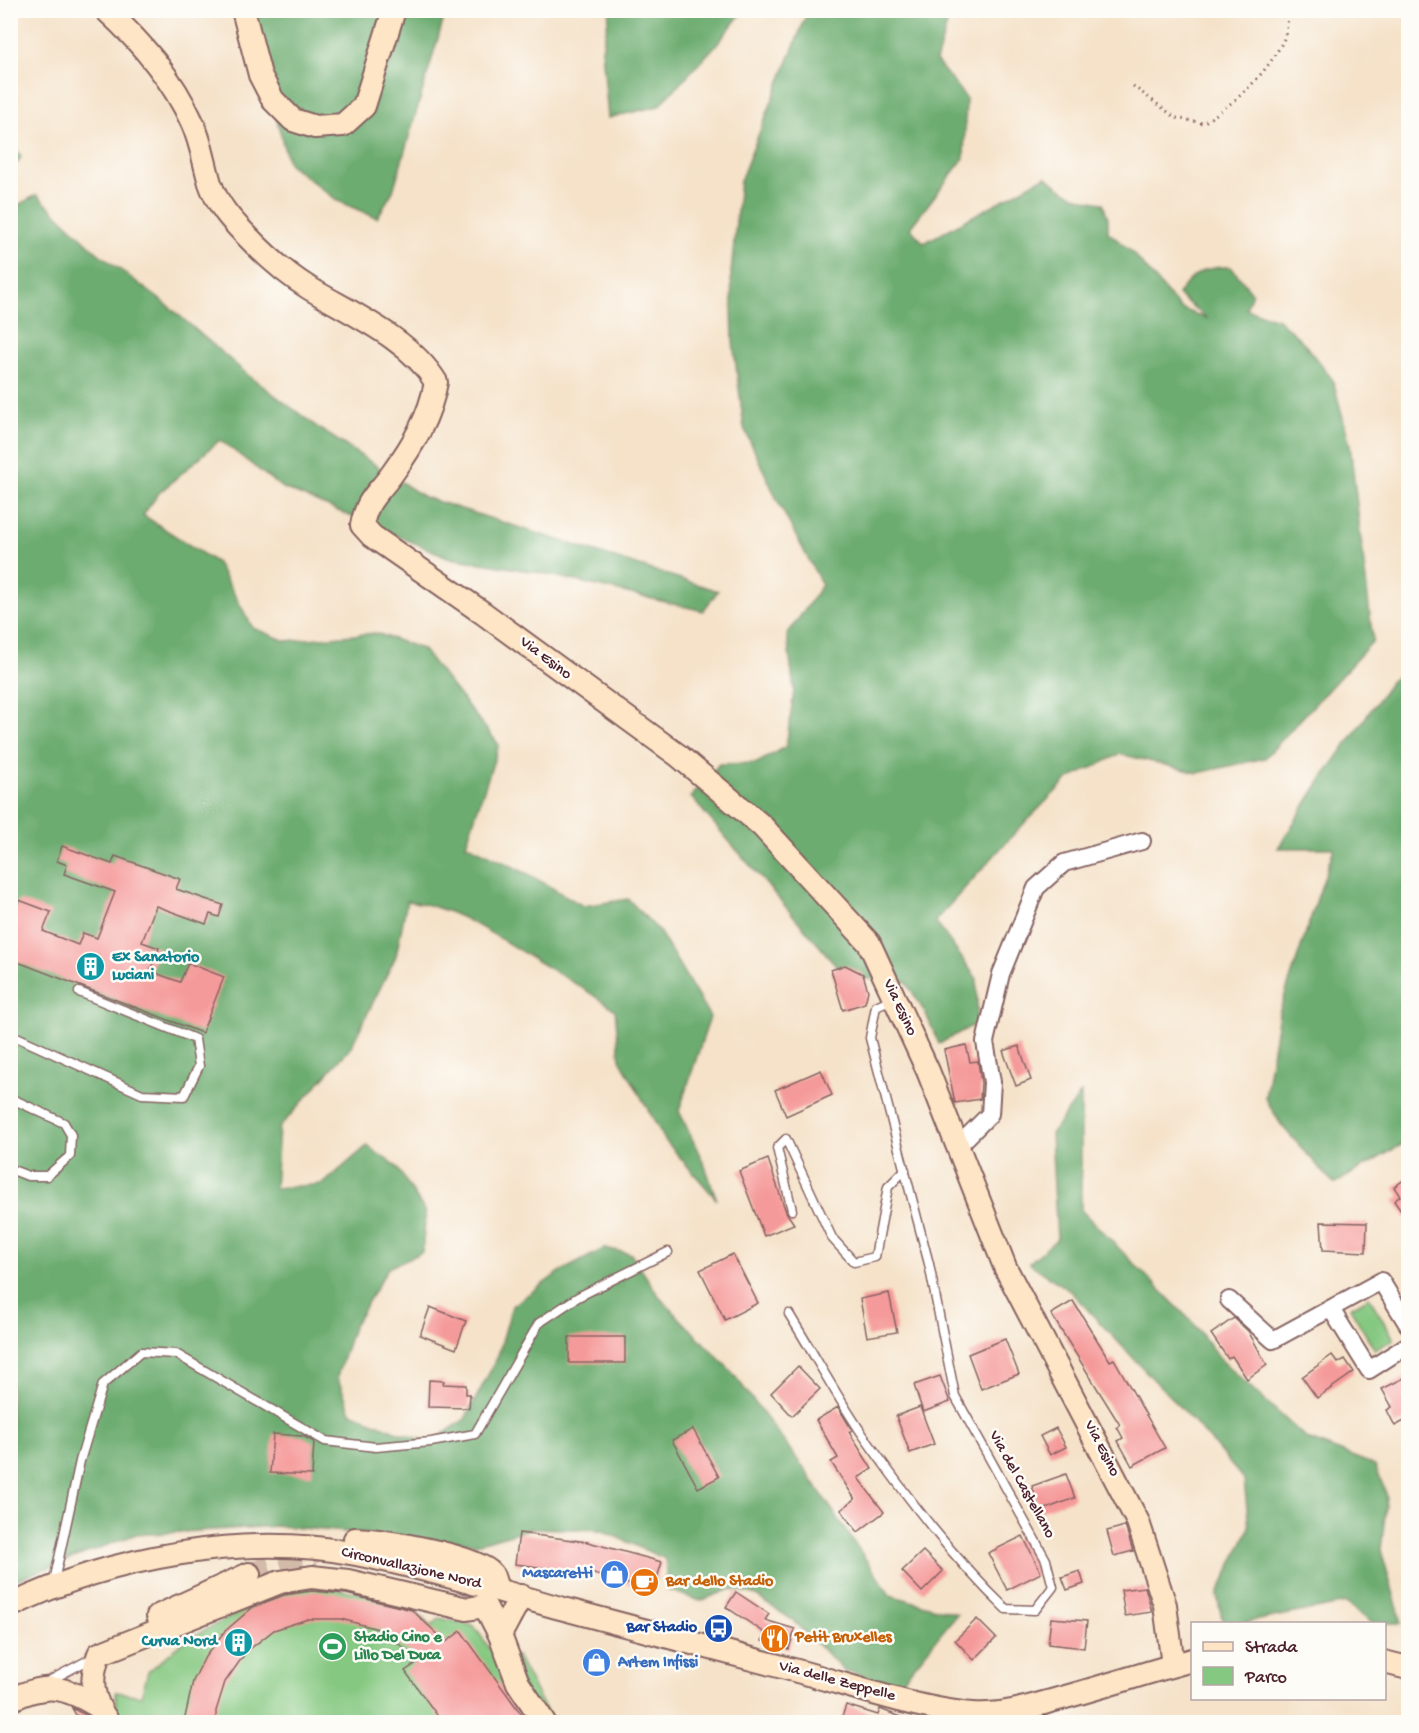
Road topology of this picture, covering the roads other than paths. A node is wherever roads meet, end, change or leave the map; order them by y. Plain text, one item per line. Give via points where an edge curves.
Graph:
1 (106, 10) edge
2 (243, 10) edge
3 (394, 10) edge
4 (1142, 841) dead end
5 (78, 992) dead end
6 (894, 998) junction
7 (10, 1034) edge
8 (10, 1098) edge
9 (958, 1146) junction
10 (10, 1169) edge
11 (905, 1170) junction
12 (792, 1210) dead end
13 (668, 1252) dead end
14 (1229, 1300) dead end
15 (1331, 1309) junction
16 (789, 1314) dead end
17 (1408, 1325) edge
18 (1408, 1345) edge
19 (355, 1539) dead end
20 (249, 1574) tunnel mouth
21 (53, 1586) junction
22 (522, 1596) junction
23 (491, 1597) junction
24 (10, 1606) edge
25 (500, 1635) junction
26 (109, 1649) junction
27 (1386, 1662) edge
28 (1183, 1663) edge
29 (1408, 1668) edge
30 (20, 1695) edge
31 (102, 1714) edge
32 (544, 1722) edge

1 - 6 street, Via Esino via 150,54 176,91 193,123 223,210 272,261 404,346 425,363 436,382 432,406 416,440 367,503 362,525 372,536 679,756 762,826 869,943
2 - 3 street via 260,75 273,100 293,120 315,127 343,125 364,106
4 - 9 street via 1064,863 1036,888 1001,974 985,1042 992,1082 990,1114
5 - 7 lane via 195,1039 199,1066 184,1096 142,1094
6 - 9 street, Via Esino
6 - 11 lane, Via del Castellano via 876,1006 870,1038
8 - 10 lane via 64,1123 71,1135 70,1156 47,1176 28,1176
9 - 28 street, Via Esino via 1005,1267 1138,1522
11 - 12 lane via 888,1187 875,1257 854,1262 832,1238 786,1139 777,1148
11 - 16 lane, Via del Castellano via 929,1264 955,1396 1047,1560 1053,1587 1035,1610 1006,1610 981,1585 862,1434
13 - 21 lane via 578,1296 539,1323 475,1434 376,1448 325,1441 176,1354 141,1352 103,1384 80,1461
14 - 15 street via 1273,1340
15 - 17 street via 1381,1281
15 - 18 street via 1369,1370
19 - 23 street via 429,1550 478,1565 492,1575
20 - 26 street via 154,1618
21 - 23 street, Circonvallazione Nord via 114,1566 187,1552 286,1546 354,1554
21 - 24 street, Circonvallazione Nord
22 - 23 street, Via delle Zeppelle
22 - 25 street
22 - 28 street, Via delle Zeppelle via 939,1709 974,1715 1007,1713
23 - 25 street
23 - 26 street via 467,1609 348,1581 312,1577 280,1582
25 - 32 street via 518,1683
26 - 30 lane
26 - 31 street via 93,1671 92,1687
27 - 29 street
30 - 31 street via 57,1687 77,1693

